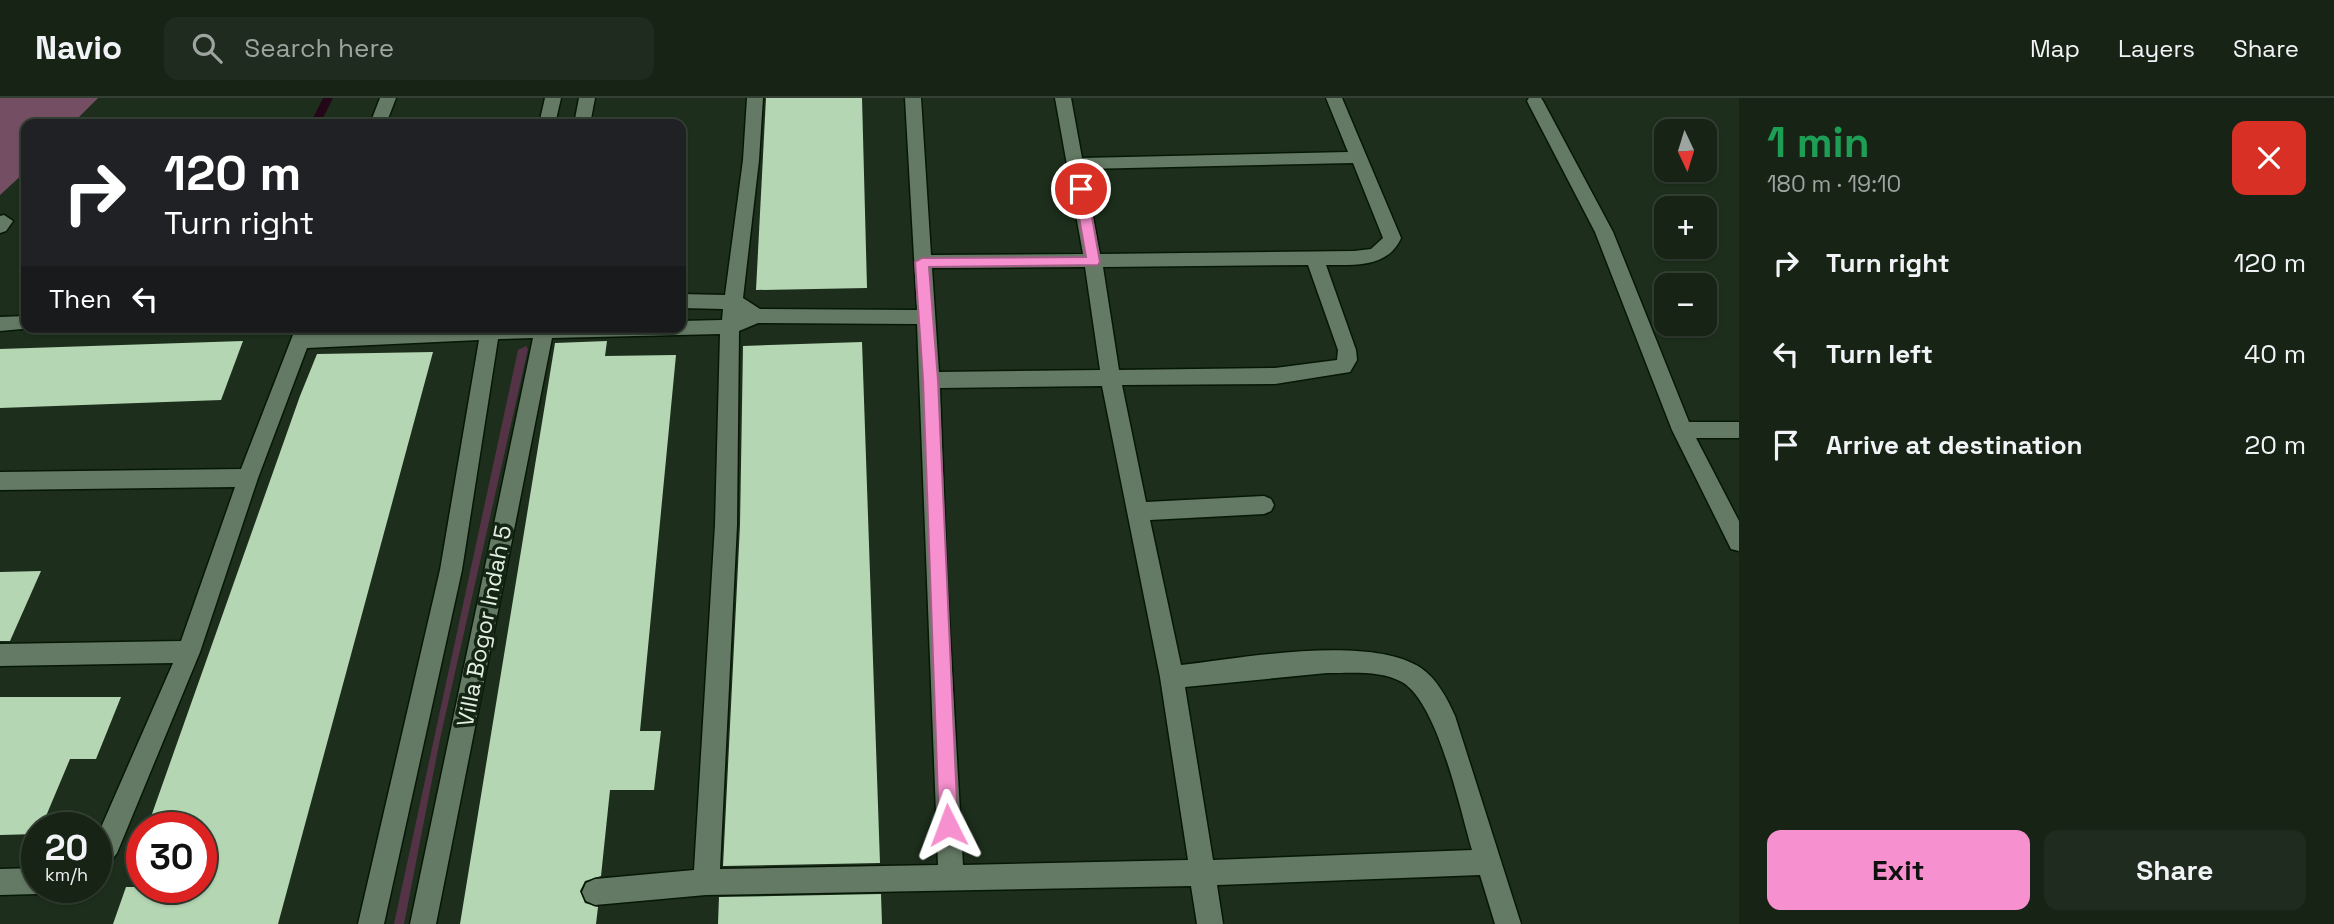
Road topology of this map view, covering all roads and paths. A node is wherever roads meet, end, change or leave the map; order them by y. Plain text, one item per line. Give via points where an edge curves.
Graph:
1 (387, 98) edge
2 (553, 98) edge
3 (587, 98) edge
4 (755, 98) edge
5 (913, 98) edge
6 (1063, 98) edge
7 (1334, 98) edge
8 (1535, 101) dead end
9 (380, 119) edge
10 (548, 119) edge
11 (583, 119) edge
12 (1359, 157) junction
13 (1077, 164) junction
14 (1315, 259) junction
15 (922, 262) junction
16 (1093, 262) junction
17 (686, 301) edge
18 (735, 302) junction
19 (757, 316) junction
20 (926, 317) junction
21 (21, 323) edge
22 (0, 324) edge
23 (686, 327) edge
24 (730, 327) junction
25 (349, 333) edge
26 (490, 333) edge
27 (543, 333) edge
28 (302, 334) edge
29 (1110, 376) junction
30 (930, 380) junction
31 (1682, 430) junction
32 (1739, 430) edge
33 (248, 478) junction
34 (0, 481) edge
35 (1264, 505) dead end
36 (1139, 512) junction
37 (1739, 542) edge
38 (189, 652) junction
39 (0, 655) edge
40 (1172, 677) junction
41 (112, 835) edge
42 (1487, 862) junction
43 (1203, 873) junction
44 (951, 878) junction
45 (21, 881) edge
46 (0, 882) edge
47 (706, 882) junction
48 (595, 892) dead end
49 (371, 924) edge
50 (423, 924) edge
51 (1210, 924) edge
52 (1508, 924) edge

1 - 9 street
2 - 10 street
3 - 11 street
4 - 18 street
5 - 15 street
6 - 13 street
7 - 12 street
8 - 31 street via 1604,232
12 - 13 street
12 - 14 street via 1392,238 1390,247 1380,254
13 - 16 street
14 - 16 street
14 - 29 street via 1348,350 1343,367 1275,376
15 - 16 street
15 - 20 street
16 - 29 street
17 - 18 street
18 - 19 street
18 - 24 street
19 - 20 street
19 - 24 street
20 - 30 street
21 - 22 street
23 - 24 street
24 - 47 street via 726,525
25 - 28 street
26 - 49 street, Villa Bogor Indah 5 via 451,570
27 - 50 street, Villa Bogor Indah 5
28 - 33 street
29 - 30 street
29 - 36 street
30 - 44 street
31 - 32 street
31 - 37 street
33 - 34 street
33 - 38 street
35 - 36 street
36 - 40 street
38 - 39 street
38 - 41 street
40 - 42 street via 1349,661 1406,672 1430,692 1443,716
40 - 43 street
42 - 43 street
42 - 52 street
43 - 44 street
43 - 51 street
44 - 47 street
45 - 46 street
47 - 48 street

